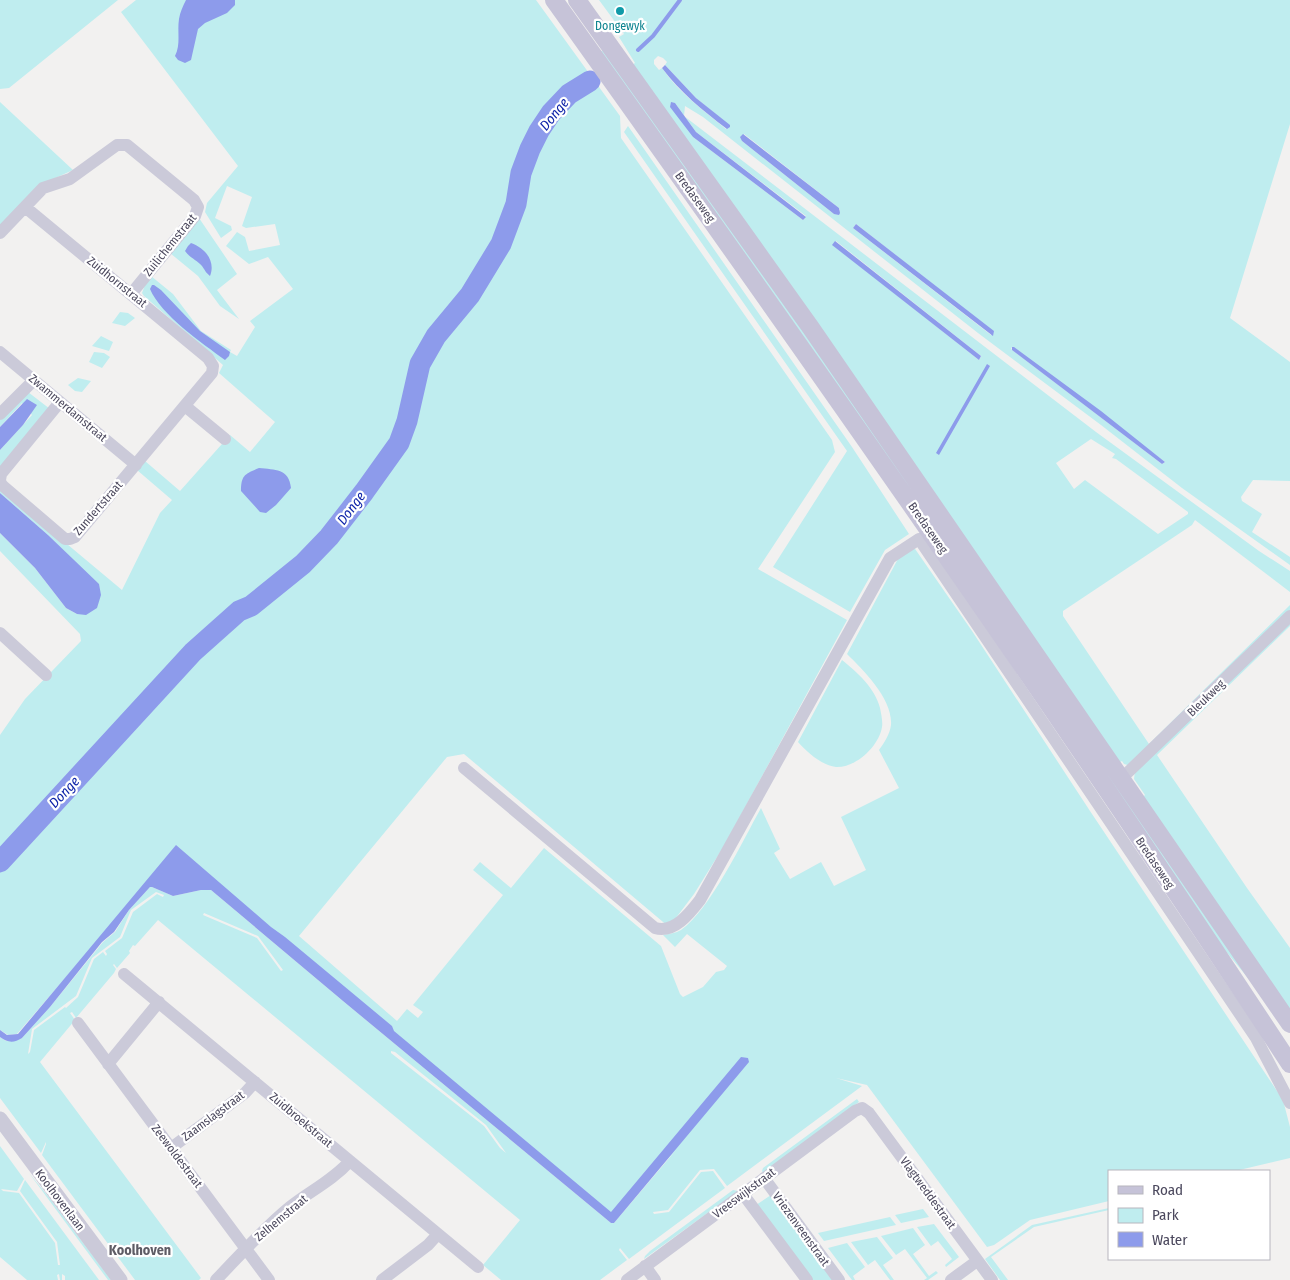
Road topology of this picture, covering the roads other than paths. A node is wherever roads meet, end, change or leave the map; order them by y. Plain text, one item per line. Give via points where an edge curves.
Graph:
1 (554, 0) edge
2 (577, 0) edge
3 (25, 207) junction
4 (0, 233) edge
5 (131, 294) junction
6 (0, 352) edge
7 (208, 358) joint
8 (34, 380) junction
9 (60, 402) junction
10 (185, 406) junction
11 (0, 414) edge
12 (224, 439) dead end
13 (136, 465) junction
14 (0, 481) edge
15 (1290, 616) edge
16 (0, 633) edge
17 (46, 675) dead end
18 (464, 768) dead end
19 (1121, 779) junction
20 (124, 974) dead end
21 (159, 1002) junction
22 (78, 1023) dead end
23 (1290, 1024) edge
24 (108, 1064) junction
25 (1290, 1064) edge
26 (255, 1082) junction
27 (1290, 1103) edge
28 (862, 1108) joint
29 (0, 1120) edge
30 (171, 1148) junction
31 (350, 1161) junction
32 (764, 1178) junction
33 (743, 1194) junction
34 (438, 1234) junction
35 (245, 1249) junction
36 (977, 1260) junction
37 (645, 1266) junction
38 (478, 1267) dead end
39 (120, 1280) edge
40 (216, 1280) edge
41 (269, 1280) edge
42 (382, 1280) edge
43 (627, 1280) edge
44 (655, 1280) edge
45 (807, 1280) edge
46 (839, 1280) edge
47 (951, 1280) edge
48 (992, 1280) edge

1 - 25 main road, Bredaseweg via 919,515
2 - 19 main road, Bredaseweg via 816,336
3 - 4 street, Zuilichemstraat
3 - 5 street, Zuidhornstraat
3 - 5 street, Zuilichemstraat via 43,188 70,179 117,145 127,144 198,206 195,216
5 - 7 street, Zuidhornstraat
6 - 8 street, Zwammerdamstraat
7 - 10 street, Zundertstraat via 213,366 212,372
8 - 9 street, Zwammerdamstraat
8 - 11 street
9 - 13 street, Zwammerdamstraat
9 - 14 street, Zundertstraat via 1,474
10 - 12 street
10 - 13 street, Zundertstraat
13 - 14 street, Zundertstraat via 70,539 65,539
15 - 19 street, Bleukweg
16 - 17 street
18 - 27 street, Bredaseweg via 654,928 672,926 686,917 700,900 890,558 919,539 1256,1038
19 - 23 main road, Bredaseweg
20 - 21 street, Zuidbroekstraat
21 - 24 street
21 - 26 street, Zuidbroekstraat
22 - 24 street, Zeewoldestraat
24 - 30 street, Zeewoldestraat
26 - 30 street, Zaamslagstraat
26 - 31 street, Zuidbroekstraat
28 - 32 street, Vreeswijkstraat
28 - 36 street, Vlagtweddestraat
29 - 39 street, Koolhovenlaan
30 - 35 street, Zeewoldestraat
31 - 34 street, Zuidbroekstraat
31 - 35 street, Zelhemstraat via 338,1174 288,1209
32 - 33 street, Vreeswijkstraat
32 - 46 street, Vriezenveenstraat
33 - 37 street, Vreeswijkstraat
33 - 45 street, Vriezenveenstraat
34 - 38 street, Zuidbroekstraat
34 - 42 street
35 - 40 street, Zelhemstraat
35 - 41 street, Zeewoldestraat
36 - 47 street
36 - 48 street, Vlagtweddestraat
37 - 43 street, Vreeswijkstraat
37 - 44 street

